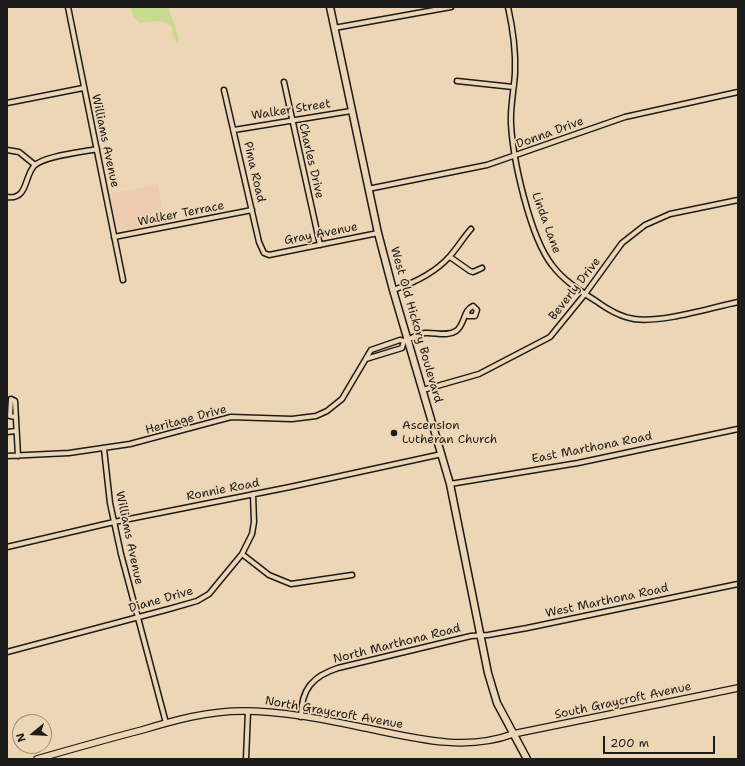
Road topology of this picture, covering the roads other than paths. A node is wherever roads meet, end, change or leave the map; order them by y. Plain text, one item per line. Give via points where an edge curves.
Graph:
1 (68, 7) edge
2 (330, 7) edge
3 (451, 7) edge
4 (508, 7) edge
5 (334, 28) junction
6 (457, 81) dead end
7 (284, 82) dead end
8 (513, 87) junction
9 (83, 88) junction
10 (224, 90) dead end
11 (738, 92) edge
12 (7, 103) edge
13 (351, 111) junction
14 (291, 120) junction
15 (234, 130) junction
16 (97, 149) junction
17 (7, 150) edge
18 (516, 156) junction
19 (35, 165) junction
20 (368, 189) junction
21 (7, 197) edge
22 (738, 200) edge
23 (252, 210) junction
24 (471, 229) dead end
25 (378, 233) junction
26 (114, 237) junction
27 (320, 245) junction
28 (269, 255) joint
29 (450, 257) junction
30 (482, 268) dead end
31 (123, 280) dead end
32 (393, 290) junction
33 (585, 294) junction
34 (738, 302) edge
35 (467, 312) dead end
36 (406, 341) junction
37 (366, 359) junction
38 (423, 390) junction
39 (16, 417) dead end
40 (738, 429) edge
41 (16, 431) junction
42 (7, 432) edge
43 (104, 448) junction
44 (442, 454) junction
45 (7, 456) edge
46 (18, 456) junction
47 (450, 484) junction
48 (253, 494) junction
49 (114, 522) junction
50 (7, 547) edge
51 (242, 554) junction
52 (352, 575) dead end
53 (738, 584) edge
54 (137, 617) junction
55 (479, 635) junction
56 (7, 652) edge
57 (738, 688) edge
58 (248, 711) junction
59 (301, 717) junction
60 (166, 723) junction
61 (513, 734) junction
62 (37, 759) edge
63 (246, 759) edge
64 (527, 759) edge

1 - 9 street, Williams Avenue
2 - 5 main road, West Old Hickory Boulevard
3 - 5 street
4 - 8 street, Linda Lane via 514,39
5 - 13 main road, West Old Hickory Boulevard
6 - 8 street
7 - 14 street, Charles Drive
8 - 18 street, Linda Lane via 511,125
9 - 12 street
9 - 16 street, Williams Avenue
10 - 15 street, Pima Road
11 - 18 street, Donna Drive via 625,117
13 - 14 street, Walker Street
13 - 20 main road, West Old Hickory Boulevard
14 - 15 street, Walker Street
14 - 27 street, Charles Drive
15 - 23 street, Pima Road
16 - 19 street via 43,160
16 - 26 street, Williams Avenue
17 - 19 street via 19,152
18 - 20 street, Donna Drive via 470,169
18 - 33 street, Linda Lane via 526,199 542,247 557,271
19 - 21 street via 22,192 18,196
20 - 25 main road, West Old Hickory Boulevard
22 - 33 street, Beverly Drive via 670,214 645,225 622,243
23 - 26 street, Walker Terrace
23 - 28 street, Pima Road via 261,248
24 - 29 street
25 - 27 street, Gray Avenue
25 - 32 main road, West Old Hickory Boulevard
26 - 31 street, Williams Avenue
27 - 28 street, Gray Avenue
29 - 30 street via 470,271
29 - 32 street via 427,276
32 - 36 main road, West Old Hickory Boulevard
33 - 34 street, Linda Lane via 616,313 635,319 653,319
33 - 38 street, Beverly Drive via 550,337 479,374
35 - 36 street, Heritage Drive via 457,330 443,334 424,333
36 - 37 street, Heritage Drive via 402,348
36 - 37 street, Heritage Drive via 400,340 371,350
36 - 38 main road, West Old Hickory Boulevard
37 - 43 street, Heritage Drive via 342,399 316,416 292,419 231,417 206,422 154,439
38 - 44 main road, West Old Hickory Boulevard
39 - 41 street
40 - 47 street, East Marthona Road via 578,462
41 - 42 street
41 - 46 street
43 - 46 street, Heritage Drive
43 - 49 street, Williams Avenue
44 - 47 main road, West Old Hickory Boulevard
44 - 48 street, Ronnie Road
45 - 46 street, Heritage Drive
47 - 55 main road, West Old Hickory Boulevard
48 - 49 street, Ronnie Road
48 - 51 street, Diane Drive via 252,534
49 - 50 street, Ronnie Road
49 - 54 street, Williams Avenue
51 - 52 street via 269,575 291,584
51 - 54 street, Diane Drive via 216,588 201,599
53 - 55 street, West Marthona Road via 527,628
54 - 56 street, Diane Drive
54 - 60 street, Williams Avenue
55 - 59 street, North Marthona Road via 320,674 306,690
55 - 61 main road, West Old Hickory Boulevard via 497,703
57 - 61 street, South Graycroft Avenue
58 - 59 street, North Graycroft Avenue
58 - 60 street, North Graycroft Avenue via 203,714
58 - 63 street
59 - 61 street, North Graycroft Avenue via 445,742 487,741
60 - 62 street, North Graycroft Avenue
61 - 64 main road, West Old Hickory Boulevard

